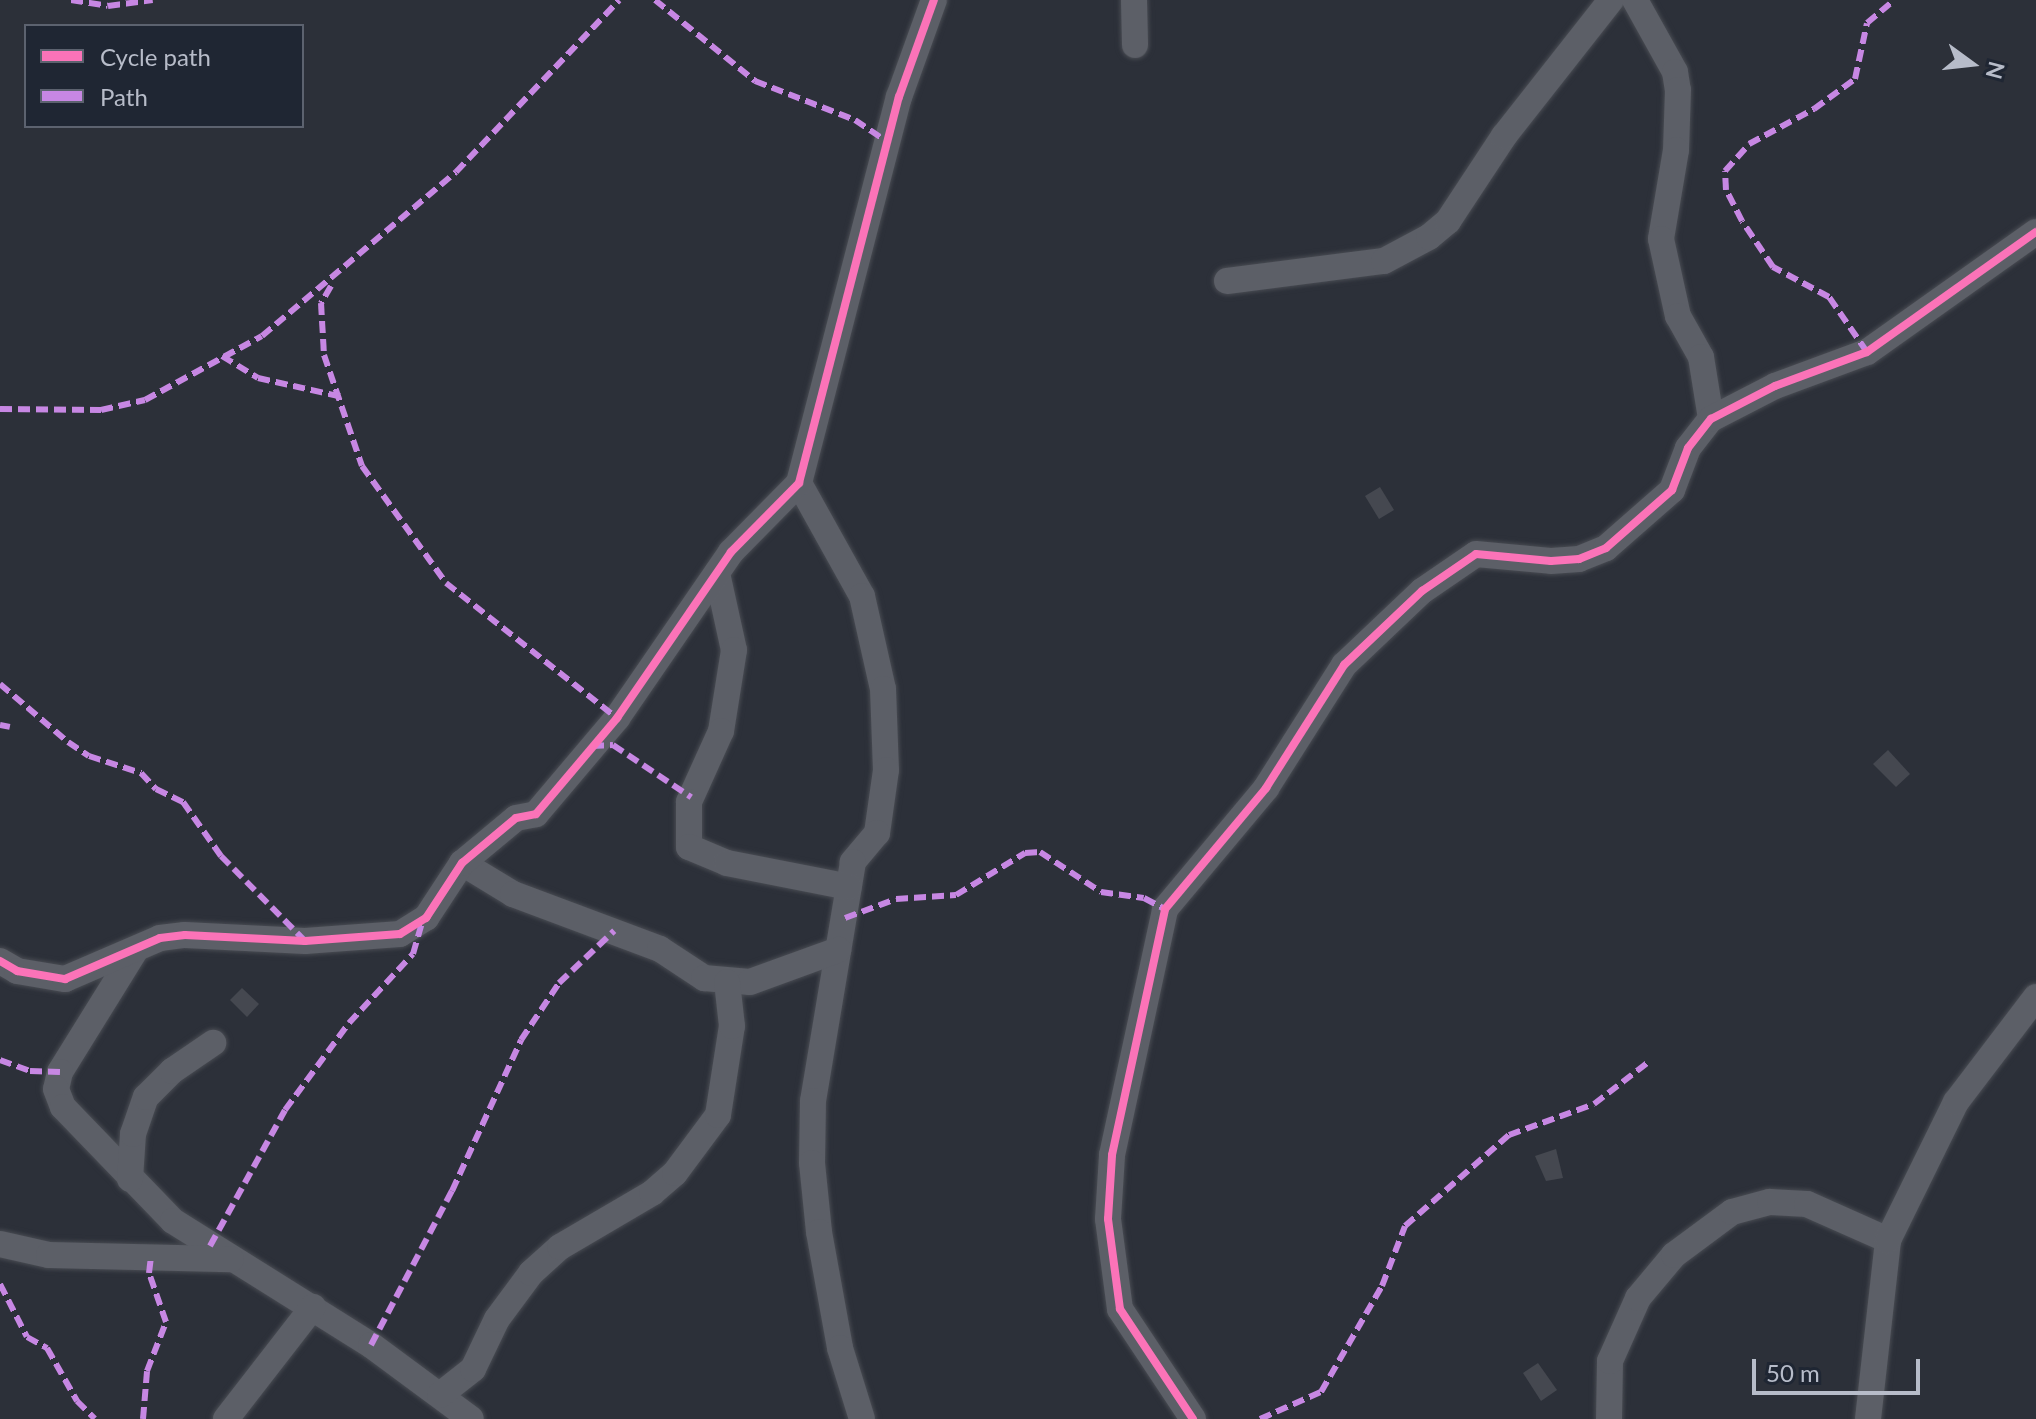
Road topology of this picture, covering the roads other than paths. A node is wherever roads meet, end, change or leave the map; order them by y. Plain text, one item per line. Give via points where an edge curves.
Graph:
1 (934, 0) edge
2 (1134, 0) edge
3 (1611, 0) edge
4 (1635, 0) edge
5 (1135, 45) dead end
6 (2036, 232) edge
7 (1227, 281) dead end
8 (1711, 419) junction
9 (799, 483) junction
10 (717, 573) junction
11 (462, 863) junction
12 (849, 887) junction
13 (137, 947) junction
14 (838, 950) junction
15 (0, 961) edge
16 (727, 982) junction
17 (2036, 997) edge
18 (213, 1043) dead end
19 (130, 1179) junction
20 (1888, 1240) junction
21 (0, 1244) edge
22 (231, 1259) junction
23 (313, 1307) junction
24 (440, 1395) junction
25 (226, 1419) edge
26 (471, 1419) edge
27 (862, 1419) edge
28 (1193, 1419) edge
29 (1609, 1419) edge
30 (1868, 1419) edge

1 - 9 street via 899,97
2 - 5 street
3 - 7 street via 1504,136 1448,221 1429,237 1384,261
4 - 8 street via 1675,72 1676,150 1661,239 1678,316 1701,357
6 - 8 street via 1867,352 1775,386
8 - 28 street via 1688,448 1672,490 1606,548 1579,559 1551,561 1476,554 1371,635 1313,707 1266,788 1165,909 1112,1155 1108,1219 1120,1309
9 - 10 street
9 - 12 street via 862,596 883,689 886,770 877,833 853,862
10 - 11 street via 617,718 536,814 516,818
10 - 12 street via 734,650 721,731 689,802 689,847 727,863
11 - 13 street via 426,918 400,934 305,941 185,935
11 - 16 street via 513,894 643,941 704,978
12 - 14 street
13 - 15 street via 65,979 43,978
13 - 19 street via 71,1051 56,1089 63,1107
14 - 16 street via 750,982
14 - 27 street via 813,1101 812,1163 840,1348
16 - 24 street via 732,1026 718,1115 675,1173 652,1193 560,1247 531,1273 497,1319 473,1369
17 - 20 street via 1956,1102
18 - 19 street via 146,1097 133,1134
19 - 22 street via 173,1221
20 - 29 street via 1807,1204 1770,1202 1732,1212 1674,1255 1638,1298 1610,1361
20 - 30 street
21 - 22 street via 49,1255
22 - 23 street
23 - 24 street
23 - 25 street
24 - 26 street

